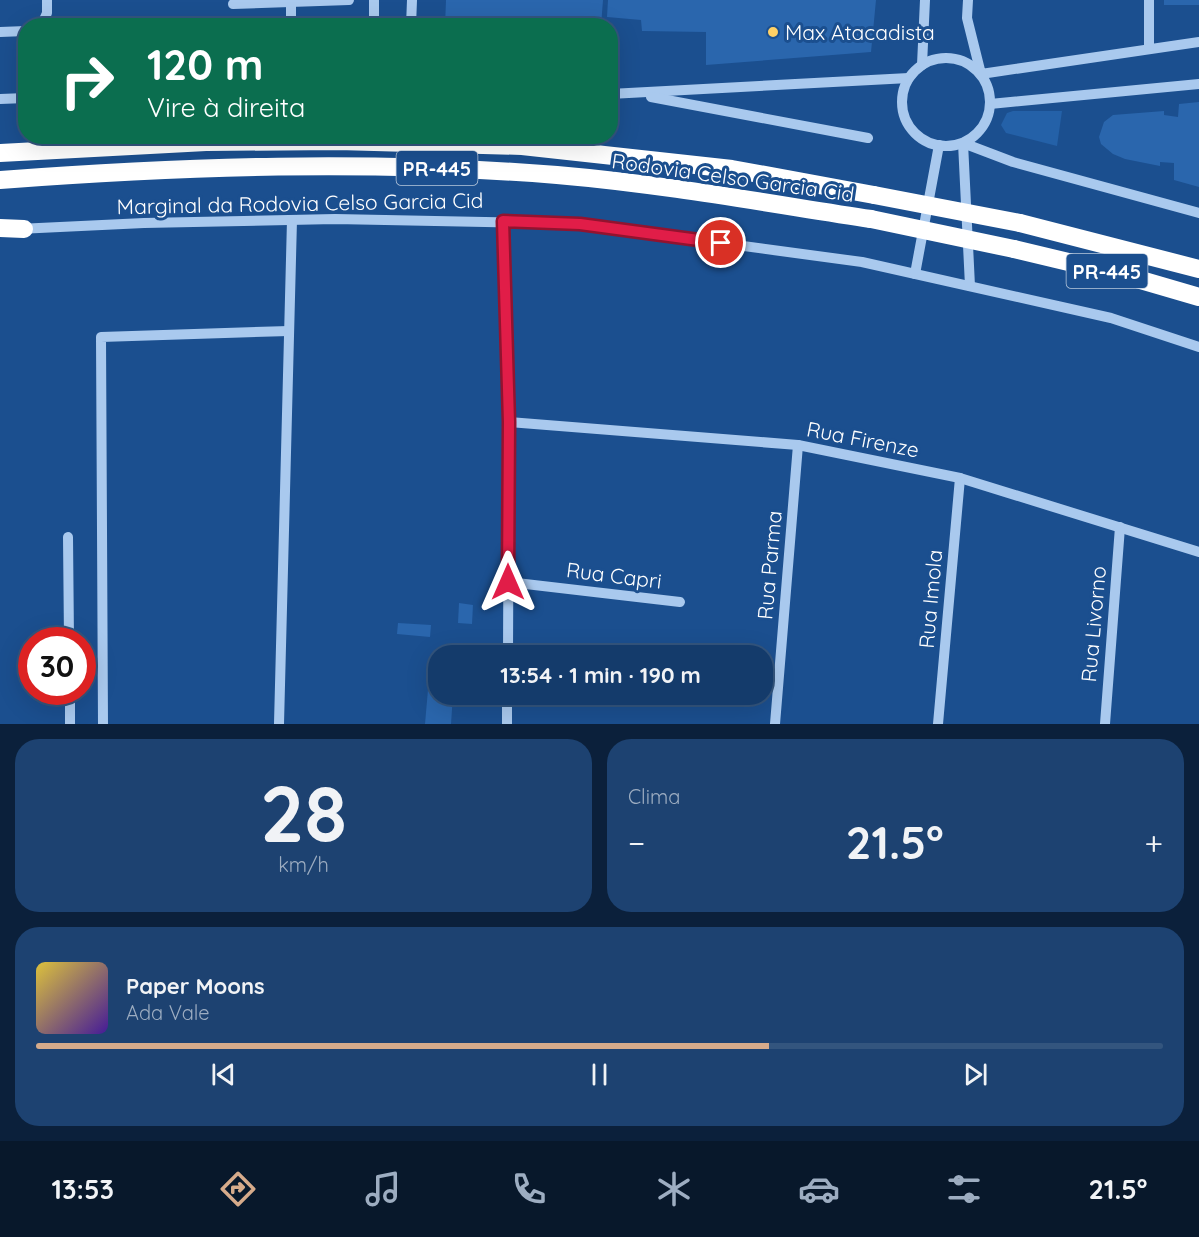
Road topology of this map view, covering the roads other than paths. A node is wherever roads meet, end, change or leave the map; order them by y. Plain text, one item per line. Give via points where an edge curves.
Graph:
1 (47, 0) edge
2 (349, 0) edge
3 (374, 0) edge
4 (412, 0) edge
5 (925, 0) edge
6 (968, 0) edge
7 (1149, 0) edge
8 (291, 2) junction
9 (233, 4) dead end
10 (45, 18) edge
11 (291, 18) edge
12 (374, 18) edge
13 (411, 18) edge
14 (18, 31) edge
15 (0, 32) edge
16 (1199, 42) edge
17 (1149, 48) junction
18 (922, 65) junction
19 (981, 74) junction
20 (909, 78) junction
21 (1199, 84) edge
22 (618, 94) edge
23 (636, 94) junction
24 (18, 98) edge
25 (0, 99) edge
26 (990, 104) junction
27 (868, 138) dead end
28 (963, 143) junction
29 (196, 144) edge
30 (449, 144) edge
31 (939, 145) junction
32 (0, 153) edge
33 (0, 180) edge
34 (1199, 213) edge
35 (292, 220) junction
36 (503, 221) junction
37 (0, 229) edge
38 (24, 229) joint
39 (1199, 269) edge
40 (915, 274) junction
41 (970, 286) junction
42 (1199, 297) edge
43 (290, 331) junction
44 (1199, 348) edge
45 (509, 422) junction
46 (798, 446) junction
47 (960, 478) junction
48 (1120, 527) junction
49 (68, 537) dead end
50 (1199, 552) edge
51 (508, 582) junction
52 (680, 602) dead end
53 (69, 627) edge
54 (508, 645) edge
55 (70, 705) edge
56 (507, 705) edge
57 (70, 724) edge
58 (104, 724) edge
59 (279, 724) edge
60 (507, 724) edge
61 (775, 724) edge
62 (938, 724) edge
63 (1105, 724) edge

1 - 10 street
2 - 8 street
3 - 12 street
4 - 13 street
5 - 18 street
6 - 19 street via 968,18
7 - 17 street
8 - 9 street
8 - 11 street
14 - 15 street
16 - 17 street
17 - 19 street
18 - 19 street via 953,58
18 - 20 street
19 - 26 street via 990,93
20 - 23 street
20 - 31 street via 902,105 908,124 921,138
21 - 26 street
22 - 23 street
23 - 27 street
24 - 25 street
26 - 28 street via 985,123
28 - 31 street
28 - 34 street via 1013,162
28 - 41 street
29 - 32 highway, Rodovia Celso Garcia Cid / PR-445, bridge
30 - 39 highway, Rodovia Celso Garcia Cid / PR-445, bridge via 522,146 732,169 1020,223
31 - 40 street
33 - 42 highway, Rodovia Celso Garcia Cid / PR-445, bridge via 255,166 444,168 558,175 667,187 871,219 1014,249
35 - 36 street, Marginal da Rodovia Celso Garcia Cid
35 - 38 street, Marginal da Rodovia Celso Garcia Cid
35 - 43 street
36 - 40 street, Marginal da Rodovia Celso Garcia Cid via 580,224 862,262
36 - 45 street
37 - 38 highway
40 - 41 street, Marginal da Rodovia Celso Garcia Cid
41 - 44 street, Marginal da Rodovia Celso Garcia Cid via 1112,318
43 - 58 street via 101,337
43 - 59 street
45 - 46 street, Rua Firenze
45 - 51 street
46 - 47 street, Rua Firenze
46 - 61 street, Rua Parma
47 - 48 street, Rua Firenze
47 - 62 street, Rua Imola
48 - 50 street, Rua Firenze
48 - 63 street, Rua Livorno
49 - 53 street
51 - 52 street, Rua Capri
51 - 54 street
55 - 57 street
56 - 60 street

